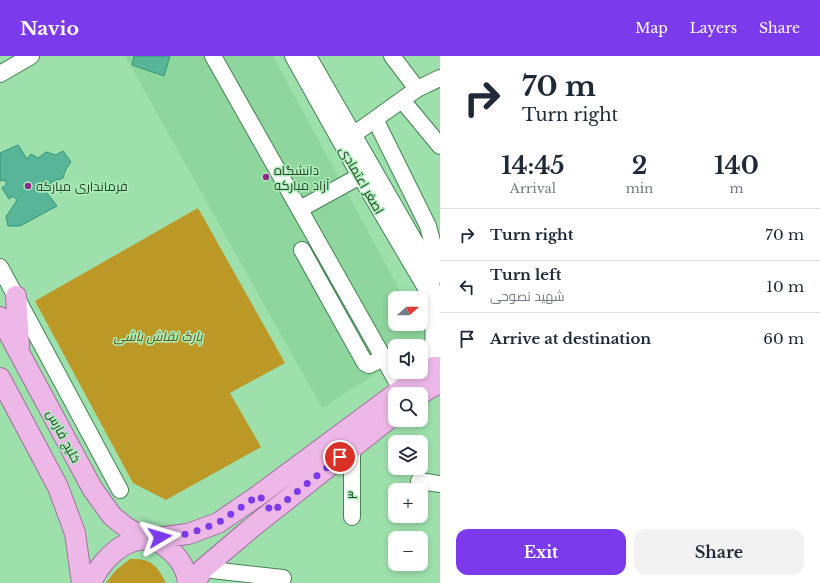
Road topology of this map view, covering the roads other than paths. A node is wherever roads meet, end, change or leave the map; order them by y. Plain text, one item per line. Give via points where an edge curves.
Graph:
1 (31, 56) edge
2 (213, 56) edge
3 (392, 56) edge
4 (303, 60) edge
5 (0, 74) edge
6 (439, 79) edge
7 (417, 89) junction
8 (402, 100) junction
9 (375, 119) junction
10 (353, 135) junction
11 (440, 146) edge
12 (360, 176) junction
13 (300, 210) junction
14 (302, 250) dead end
15 (0, 267) edge
16 (16, 296) junction
17 (436, 310) edge
18 (0, 317) edge
19 (19, 352) junction
20 (383, 358) junction
21 (438, 373) edge
22 (0, 378) edge
23 (395, 387) edge
24 (408, 387) edge
25 (428, 389) edge
26 (388, 399) edge
27 (388, 420) edge
28 (352, 448) junction
29 (419, 481) dead end
30 (440, 484) edge
31 (120, 490) dead end
32 (259, 495) junction
33 (272, 512) junction
34 (352, 517) dead end
35 (147, 539) junction
36 (199, 576) edge
37 (283, 578) dead end
38 (82, 583) edge
39 (91, 583) edge
40 (188, 583) edge

1 - 5 street
2 - 13 street
3 - 7 street
4 - 10 street, اصغر اعتمادی
4 - 12 street, اصغر اعتمادی
6 - 7 street
7 - 8 street
8 - 9 street
8 - 11 street
9 - 10 street
9 - 17 street via 428,226 436,256
10 - 17 street, اصغر اعتمادی via 429,266
12 - 13 street
12 - 17 street, اصغر اعتمادی
13 - 20 street
14 - 20 street via 365,363 369,365
15 - 16 street
16 - 19 main road
16 - 31 street
17 - 21 street, اصغر اعتمادی
18 - 19 main road, خلیج فارس
19 - 35 main road, خلیج فارس via 92,488 112,516
20 - 23 street
21 - 24 main road
21 - 25 main road
22 - 38 main road via 58,487 74,533
26 - 32 main road
27 - 28 main road
28 - 33 main road
28 - 34 street, ۳
29 - 30 street
32 - 33 main road
32 - 35 main road via 218,523 188,534
33 - 36 main road
35 - 39 main road via 128,543 109,556
35 - 40 main road, خلیج فارس via 164,544 179,558
36 - 37 street

